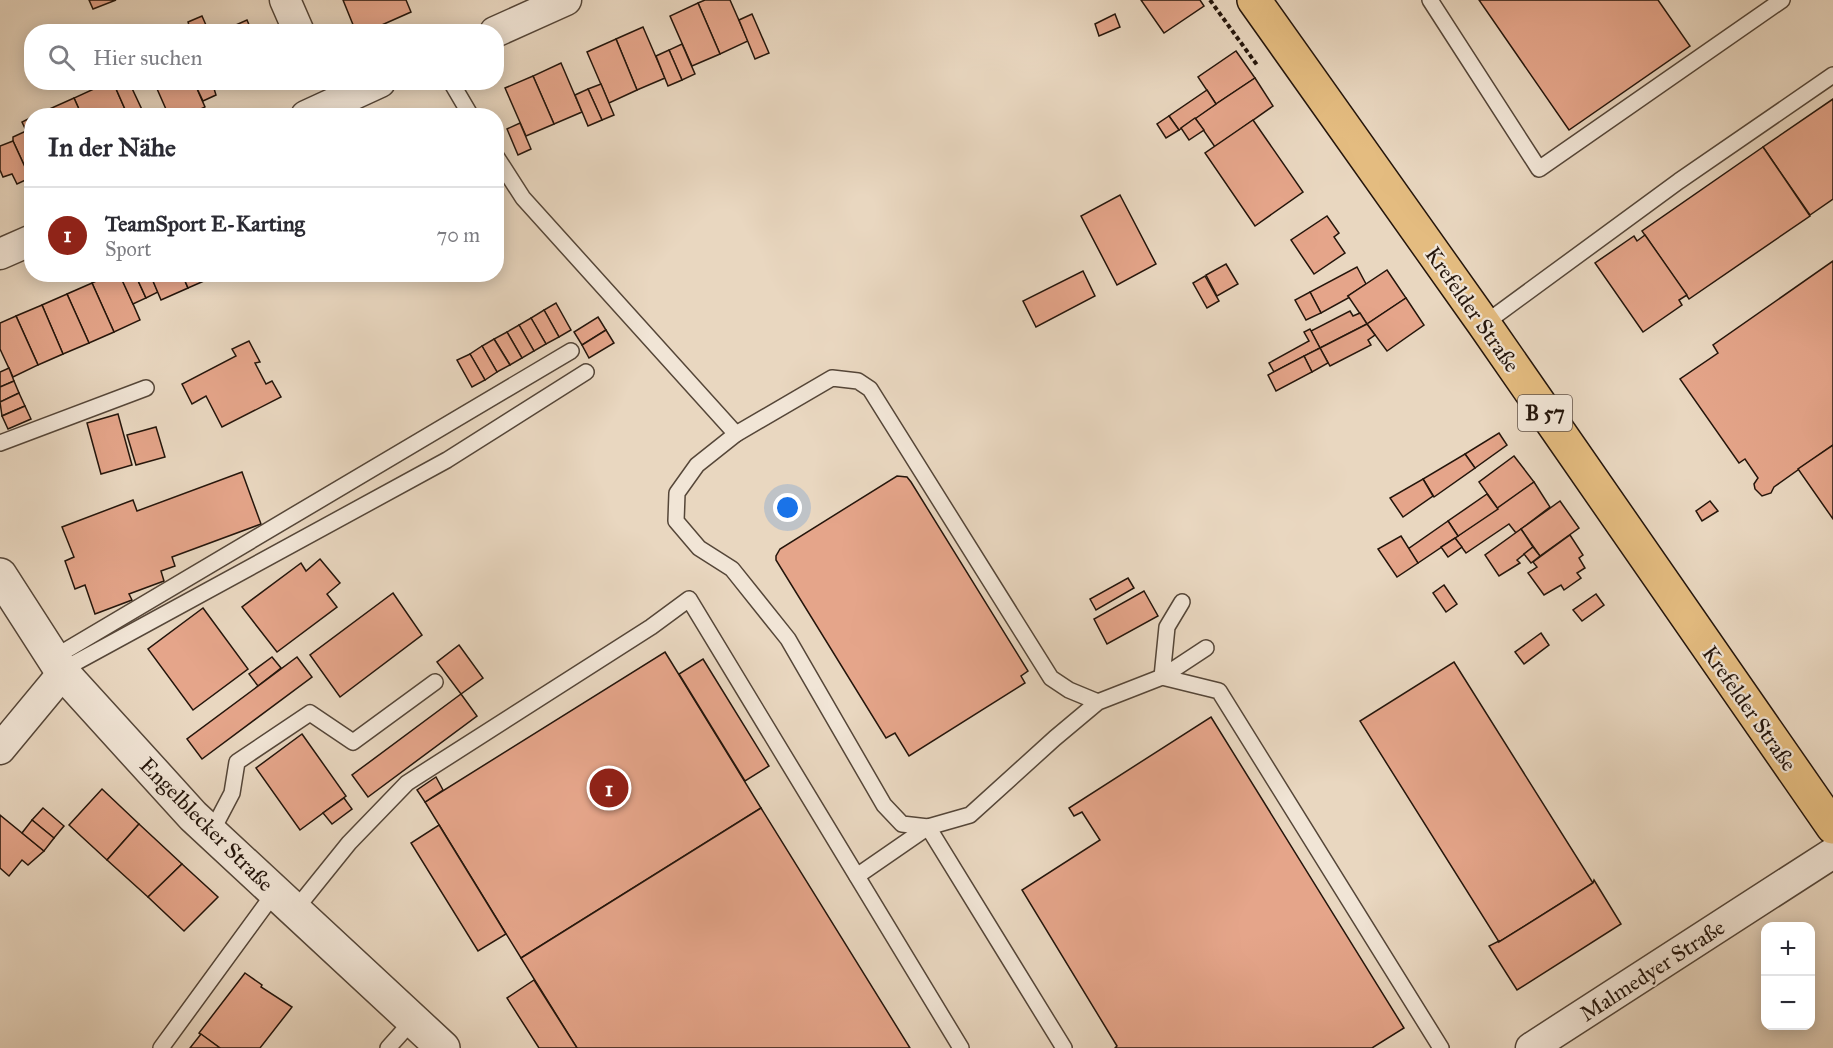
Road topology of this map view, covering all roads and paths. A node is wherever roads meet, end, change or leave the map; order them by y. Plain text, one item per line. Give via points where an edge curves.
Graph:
1 (285, 0) edge
2 (566, 0) edge
3 (1254, 0) edge
4 (1430, 0) edge
5 (1782, 0) edge
6 (296, 24) edge
7 (504, 28) edge
8 (1833, 75) edge
9 (355, 90) edge
10 (456, 90) edge
11 (320, 101) edge
12 (466, 108) edge
13 (504, 168) edge
14 (24, 244) edge
15 (0, 254) edge
16 (1484, 324) junction
17 (571, 351) dead end
18 (586, 372) dead end
19 (146, 388) dead end
20 (736, 434) junction
21 (0, 443) edge
22 (0, 575) edge
23 (1182, 602) dead end
24 (1206, 648) dead end
25 (59, 667) junction
26 (1162, 677) junction
27 (435, 682) dead end
28 (1098, 702) junction
29 (0, 748) edge
30 (928, 827) junction
31 (1833, 827) edge
32 (211, 833) junction
33 (1833, 853) edge
34 (858, 876) junction
35 (285, 901) junction
36 (412, 1020) junction
37 (161, 1048) edge
38 (388, 1048) edge
39 (443, 1048) edge
40 (961, 1048) edge
41 (1064, 1048) edge
42 (1441, 1048) edge
43 (1531, 1048) edge

1 - 6 street
2 - 7 street
3 - 16 main road, Krefelder Straße / B 57
4 - 5 lane via 1539,168
8 - 16 lane via 1679,181
9 - 11 street
10 - 12 lane
13 - 20 lane via 523,198
14 - 15 street
16 - 31 main road, Krefelder Straße / B 57
17 - 25 lane
18 - 25 lane via 447,460
19 - 21 lane
20 - 28 lane via 832,378 858,381 870,389 1051,678
20 - 30 lane via 697,465 677,493 676,521 699,548 732,568 788,639 884,805 902,824
22 - 25 street, Engelblecker Straße
23 - 26 lane via 1167,627
24 - 26 lane
25 - 29 street
25 - 32 street, Engelblecker Straße
26 - 28 lane
26 - 42 lane via 1219,691
27 - 32 lane via 353,742 310,713 237,762 232,793
28 - 30 lane via 970,815
30 - 34 lane
30 - 41 lane
32 - 35 street, Engelblecker Straße
33 - 43 street, Malmedyer Straße
34 - 35 lane via 688,599 651,627 407,783
34 - 40 lane
35 - 36 street, Engelblecker Straße
35 - 37 lane
36 - 38 lane
36 - 39 street, Engelblecker Straße

